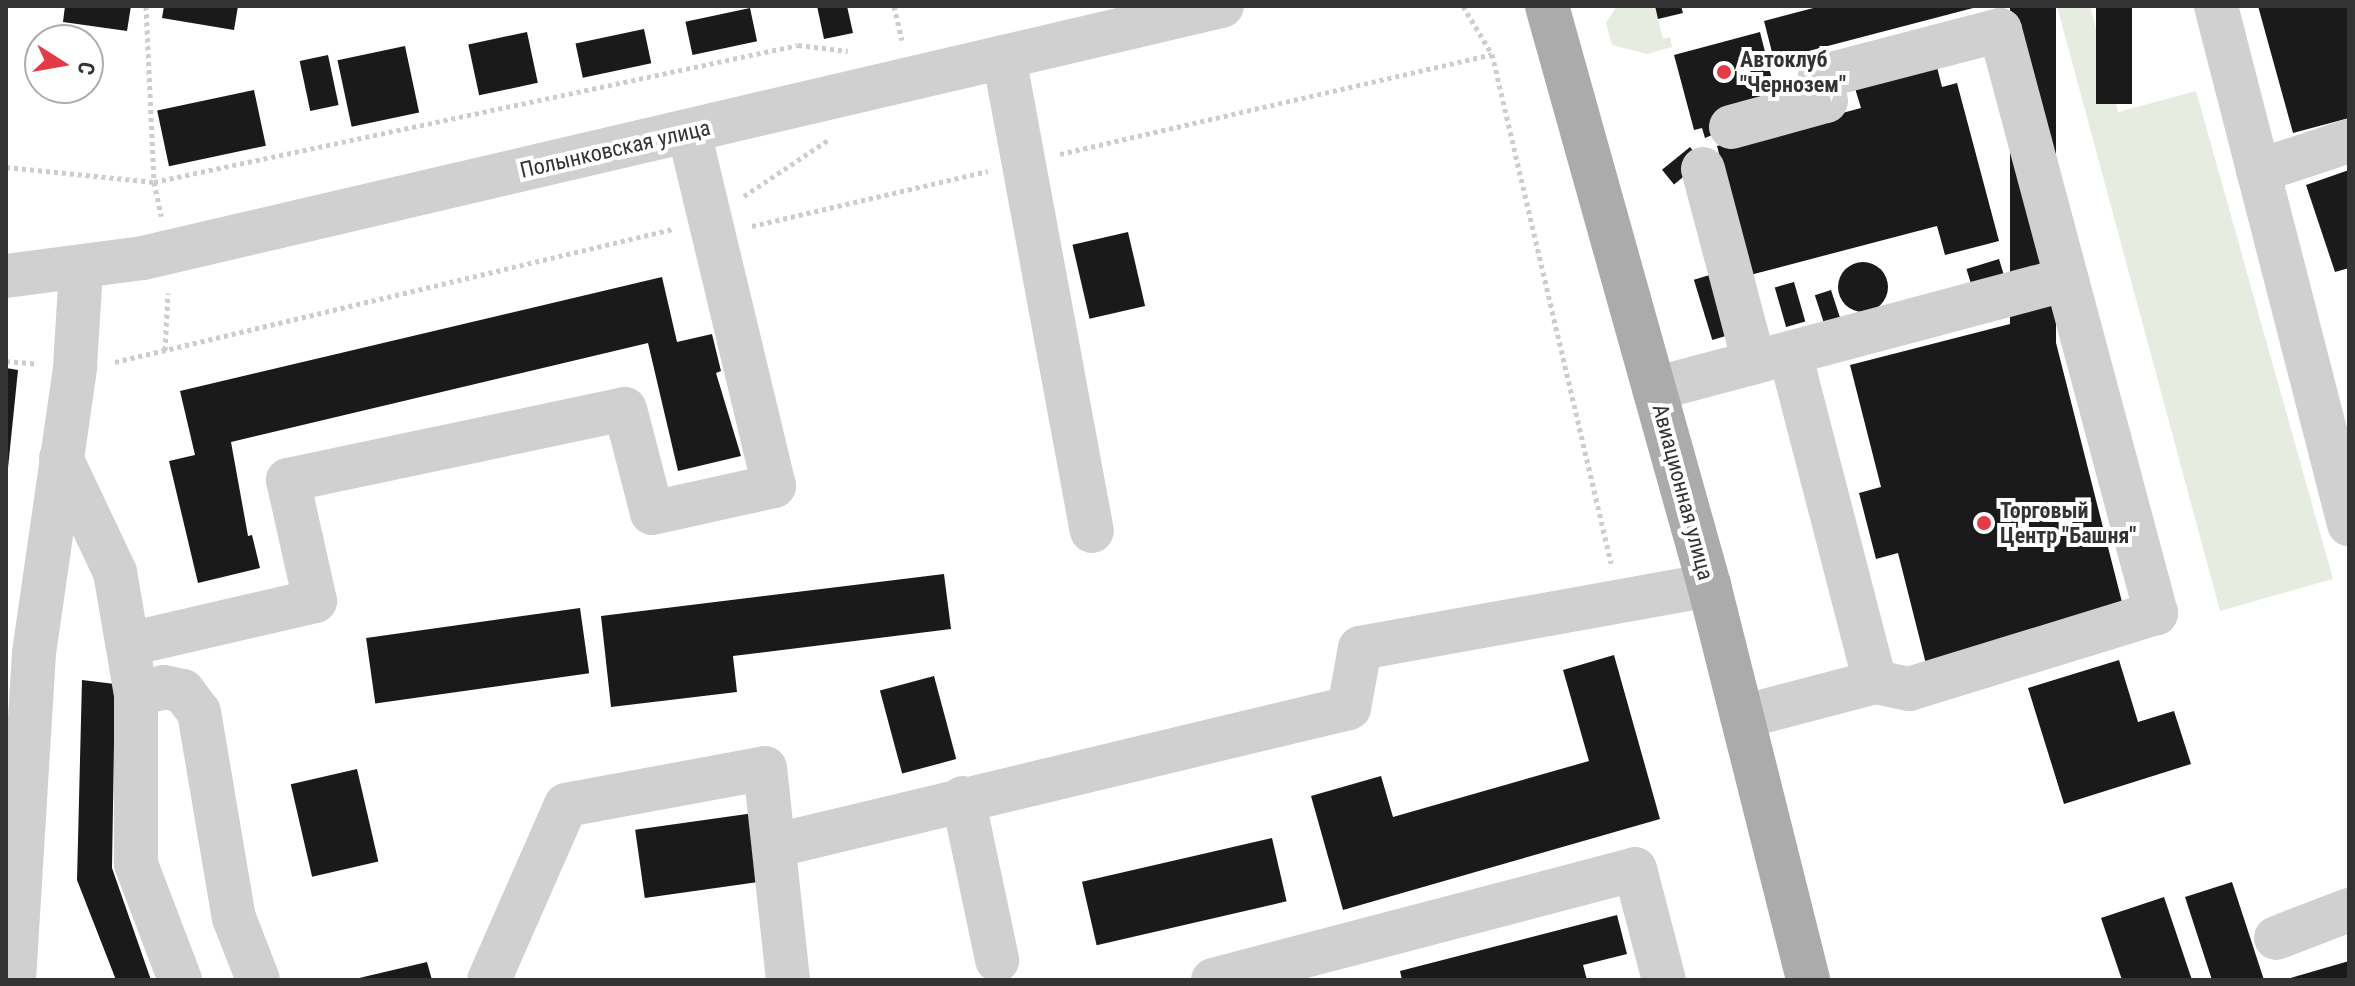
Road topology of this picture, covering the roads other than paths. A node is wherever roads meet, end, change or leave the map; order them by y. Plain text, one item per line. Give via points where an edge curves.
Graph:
1 (1222, 6) edge
2 (1547, 6) edge
3 (2216, 6) edge
4 (1004, 57) junction
5 (1731, 127) dead end
6 (689, 132) junction
7 (2349, 141) edge
8 (1703, 169) dead end
9 (2258, 171) junction
10 (81, 269) junction
11 (6, 276) edge
12 (2065, 280) junction
13 (1772, 358) junction
14 (1654, 389) junction
15 (61, 458) junction
16 (2349, 524) edge
17 (1092, 531) dead end
18 (1709, 585) junction
19 (129, 644) junction
20 (1875, 682) junction
21 (136, 695) junction
22 (1742, 717) junction
23 (963, 798) junction
24 (777, 845) junction
25 (2349, 910) edge
26 (2276, 938) dead end
27 (997, 960) dead end
28 (1210, 979) edge
29 (14, 980) edge
30 (180, 980) edge
31 (258, 980) edge
32 (489, 980) edge
33 (788, 980) edge
34 (1664, 980) edge
35 (1808, 980) edge

1 - 4 street, Полынковская улица
2 - 14 main road, Авиационная улица
3 - 9 street
4 - 6 street, Полынковская улица
4 - 17 street
5 - 12 street via 1826,101 1820,77 2000,30
6 - 10 street, Полынковская улица
6 - 19 street via 774,486 652,513 625,409 288,480 315,601
7 - 9 street
8 - 13 street
9 - 16 street
10 - 11 street, Полынковская улица
10 - 15 street via 81,319
12 - 13 street
12 - 20 street via 2156,613 1909,689
13 - 14 street
13 - 20 street
14 - 18 main road, Авиационная улица
15 - 19 street via 115,572
15 - 29 street via 34,653
18 - 22 main road, Авиационная улица
18 - 23 street via 1360,648 1349,708
19 - 21 street
20 - 22 street
21 - 30 street via 136,864
21 - 31 street via 164,687 183,691 199,712 234,918
22 - 35 main road, Авиационная улица
23 - 24 street
23 - 27 street
24 - 32 street via 765,768 566,805
24 - 33 street
25 - 26 street
28 - 34 street via 1635,869

